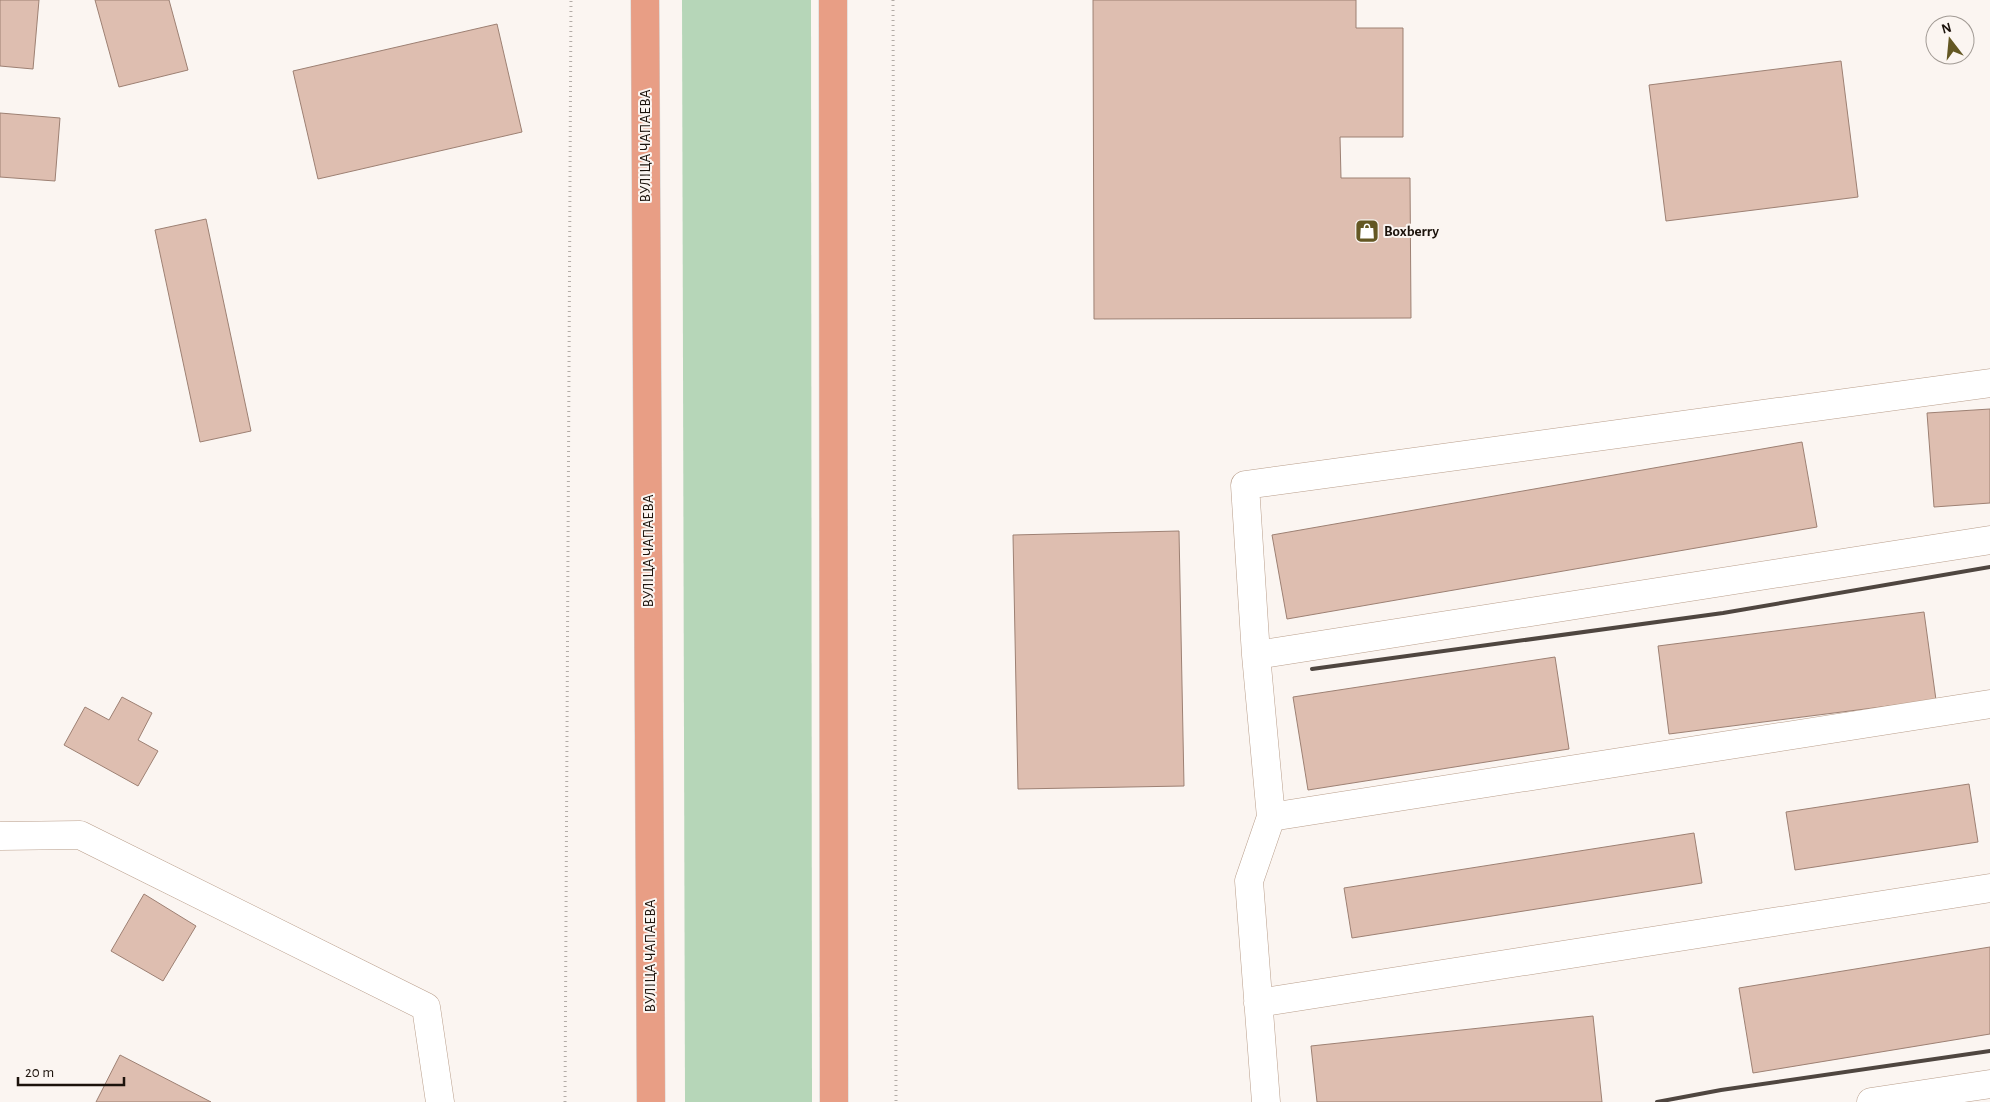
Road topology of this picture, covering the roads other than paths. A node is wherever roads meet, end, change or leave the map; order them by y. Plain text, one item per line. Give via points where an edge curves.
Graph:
1 (645, 0) edge
2 (833, 0) edge
3 (1990, 383) edge
4 (1990, 540) edge
5 (1256, 655) junction
6 (1990, 704) edge
7 (1271, 818) junction
8 (0, 836) edge
9 (1990, 888) edge
10 (1258, 1003) junction
11 (1990, 1084) edge
12 (440, 1102) edge
13 (651, 1102) edge
14 (834, 1102) edge
15 (1266, 1102) edge
16 (1871, 1102) edge

1 - 13 main road, ВУЛІЦА ЧАПАЕВА
2 - 14 main road
3 - 5 lane via 1245,485
4 - 5 lane
5 - 7 lane
6 - 7 lane
7 - 10 lane via 1248,881
8 - 12 lane via 80,835 426,1007
9 - 10 lane
10 - 15 lane
11 - 16 lane

